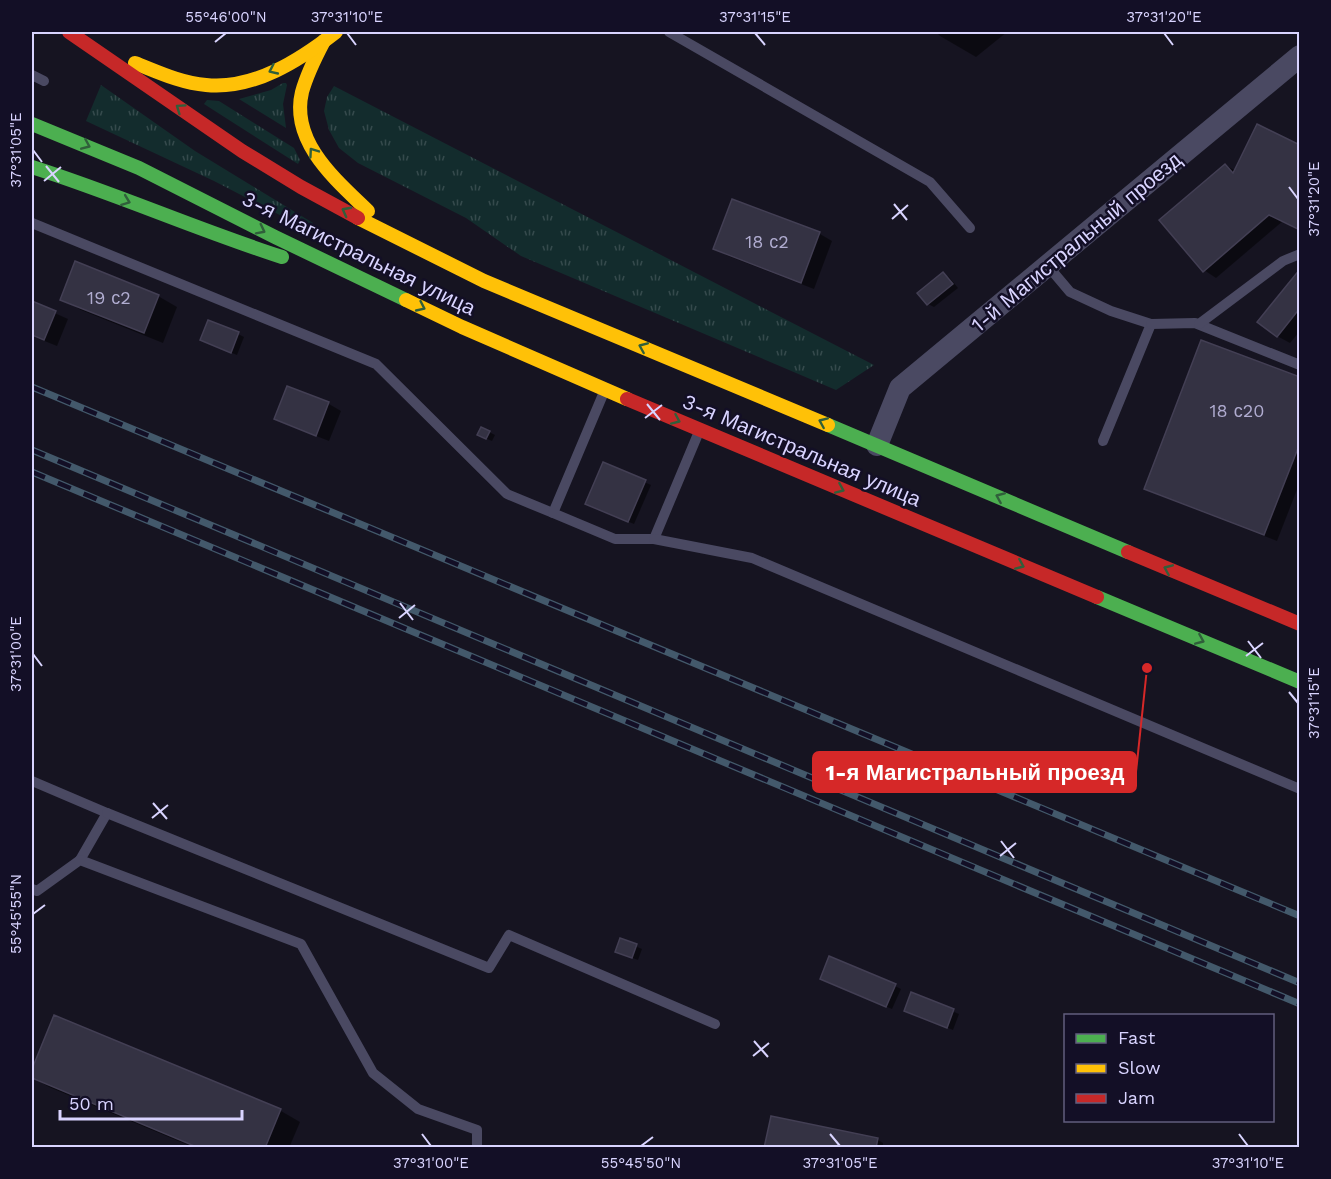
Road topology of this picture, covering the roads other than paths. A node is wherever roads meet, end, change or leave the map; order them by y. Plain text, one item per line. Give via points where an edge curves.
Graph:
1 (69, 32) edge
2 (336, 32) edge
3 (669, 32) edge
4 (324, 41) junction
5 (89, 44) junction
6 (1299, 56) edge
7 (32, 75) edge
8 (44, 81) dead end
9 (32, 124) edge
10 (32, 167) edge
11 (32, 223) edge
12 (970, 228) dead end
13 (398, 238) junction
14 (1299, 254) edge
15 (1048, 266) junction
16 (368, 282) junction
17 (1151, 324) junction
18 (1199, 324) junction
19 (1299, 365) edge
20 (606, 389) junction
21 (699, 431) junction
22 (1103, 441) dead end
23 (877, 445) junction
24 (553, 513) junction
25 (654, 539) junction
26 (1299, 624) edge
27 (1299, 682) edge
28 (32, 781) edge
29 (1299, 789) edge
30 (107, 813) junction
31 (80, 860) junction
32 (32, 889) edge
33 (715, 1024) dead end
34 (477, 1148) edge

1 - 5 main road, 3-я Магистральная улица
2 - 4 main road
3 - 12 lane via 930,182
4 -> 5 main road via 278,68 227,86 165,75
13 -> 4 main road via 308,147 300,119 300,94 308,67
13 -> 5 main road, 3-я Магистральная улица via 243,152
6 - 15 street, 1-й Магистральный проезд
7 - 8 lane
9 -> 16 main road, 3-я Магистральная улица via 139,168
10 -> 16 main road via 238,244
11 - 24 lane via 376,364 507,494
23 -> 13 main road, 3-я Магистральная улица via 484,281
14 - 18 lane via 1283,261
15 - 17 lane via 1070,292
15 - 23 street, 1-й Магистральный проезд via 900,388
16 -> 20 main road, 3-я Магистральная улица
17 - 18 lane
17 - 22 lane
18 - 19 lane
20 -> 21 main road, 3-я Магистральная улица
20 - 24 lane
21 - 25 lane
21 -> 27 main road, 3-я Магистральная улица
26 -> 23 main road, 3-я Магистральная улица
24 - 25 lane via 615,539
25 - 29 lane via 752,558
28 - 30 lane
30 - 31 lane
30 - 33 lane via 489,968 508,935
31 - 32 lane via 37,891
31 - 34 lane via 301,944 373,1073 418,1109 477,1130

